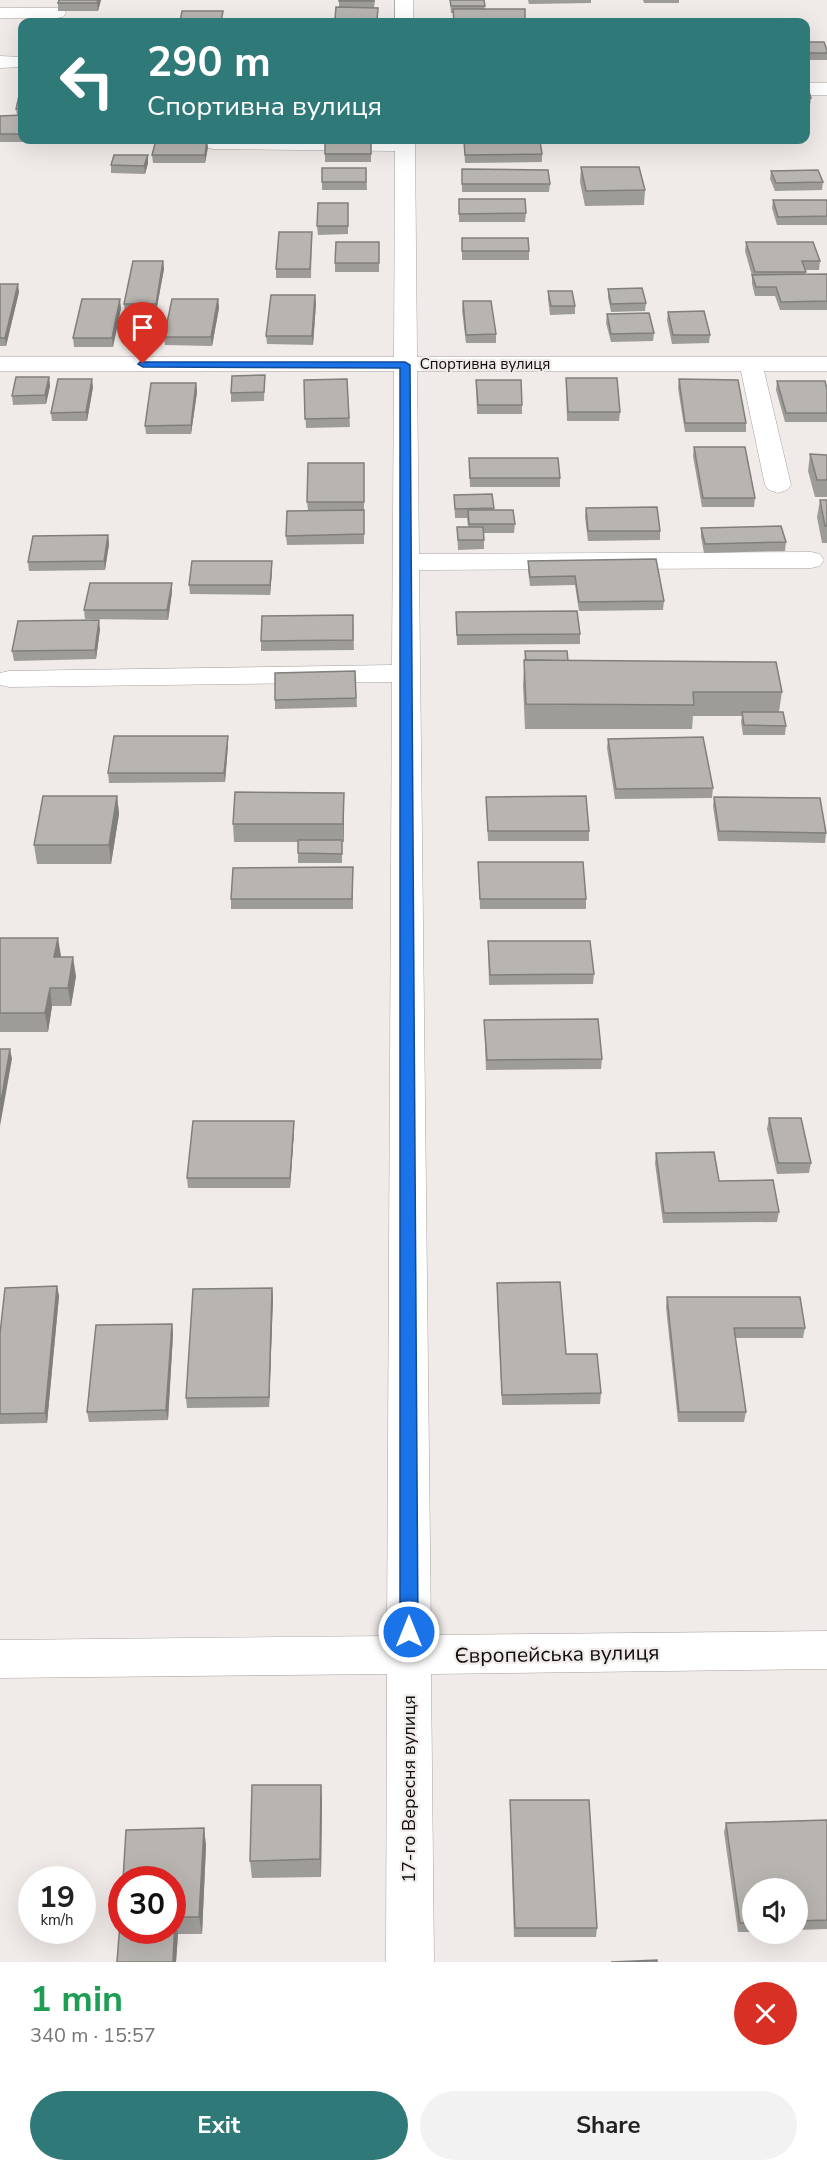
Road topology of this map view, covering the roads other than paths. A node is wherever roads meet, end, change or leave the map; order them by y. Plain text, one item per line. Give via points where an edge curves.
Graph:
1 (404, 0) edge
2 (57, 13) edge
3 (0, 14) edge
4 (404, 18) edge
5 (0, 62) edge
6 (18, 62) edge
7 (810, 89) edge
8 (827, 89) edge
9 (405, 144) edge
10 (0, 364) edge
11 (750, 364) junction
12 (827, 364) edge
13 (405, 365) junction
14 (778, 485) dead end
15 (811, 560) dead end
16 (406, 562) junction
17 (406, 673) junction
18 (9, 679) dead end
19 (827, 1650) edge
20 (409, 1656) junction
21 (0, 1659) edge
22 (410, 1962) edge

1 - 4 street
2 - 3 street
5 - 6 street
7 - 8 street
9 - 13 street, 17-го Вересня вулиця
10 - 13 street, Спортивна вулиця
11 - 12 street, Спортивна вулиця
11 - 13 street, Спортивна вулиця
11 - 14 street
13 - 16 street, 17-го Вересня вулиця
15 - 16 street
16 - 17 street, 17-го Вересня вулиця
17 - 18 street
17 - 20 street, 17-го Вересня вулиця
19 - 20 street, Європейська вулиця
20 - 21 street, Європейська вулиця
20 - 22 street, 17-го Вересня вулиця

